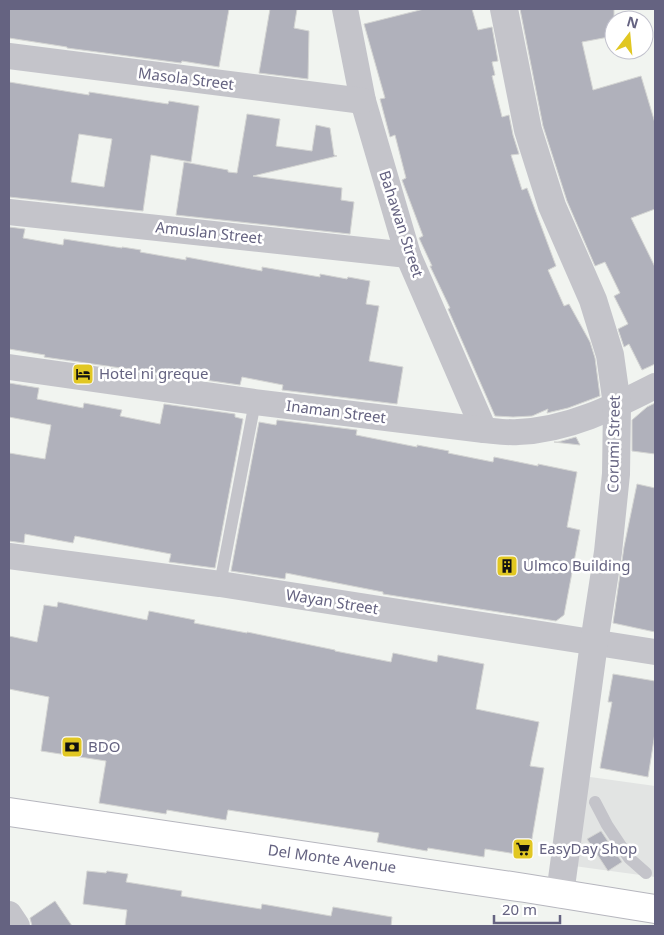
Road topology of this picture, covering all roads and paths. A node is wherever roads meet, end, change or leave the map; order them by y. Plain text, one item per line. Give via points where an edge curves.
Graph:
1 (345, 9) edge
2 (504, 9) edge
3 (9, 56) edge
4 (363, 102) junction
5 (9, 212) edge
6 (408, 255) junction
7 (9, 367) edge
8 (655, 386) edge
9 (255, 402) junction
10 (617, 405) junction
11 (484, 430) junction
12 (9, 556) edge
13 (220, 584) junction
14 (594, 643) junction
15 (655, 652) edge
16 (595, 802) dead end
17 (9, 812) edge
18 (646, 873) dead end
19 (560, 894) junction
20 (655, 909) edge
21 (9, 914) edge
22 (17, 926) edge

1 - 4 street, Bahawan Street
2 - 10 street, Corumi Street via 528,130 552,206 593,300 610,355
3 - 4 street, Masola Street
4 - 6 street, Bahawan Street
5 - 6 street, Amuslan Street
6 - 11 street, Bahawan Street
7 - 9 street, Inaman Street
8 - 10 street, Inaman Street
9 - 11 street, Inaman Street
9 - 13 lane
10 - 11 street, Inaman Street via 574,422 542,430
10 - 14 street, Corumi Street via 616,474
12 - 13 street, Wayan Street
13 - 14 street, Wayan Street
14 - 15 street, Wayan Street
14 - 19 street, Corumi Street
16 - 18 lane via 629,858
17 - 19 main road, Del Monte Avenue
19 - 20 main road, Del Monte Avenue
21 - 22 street

